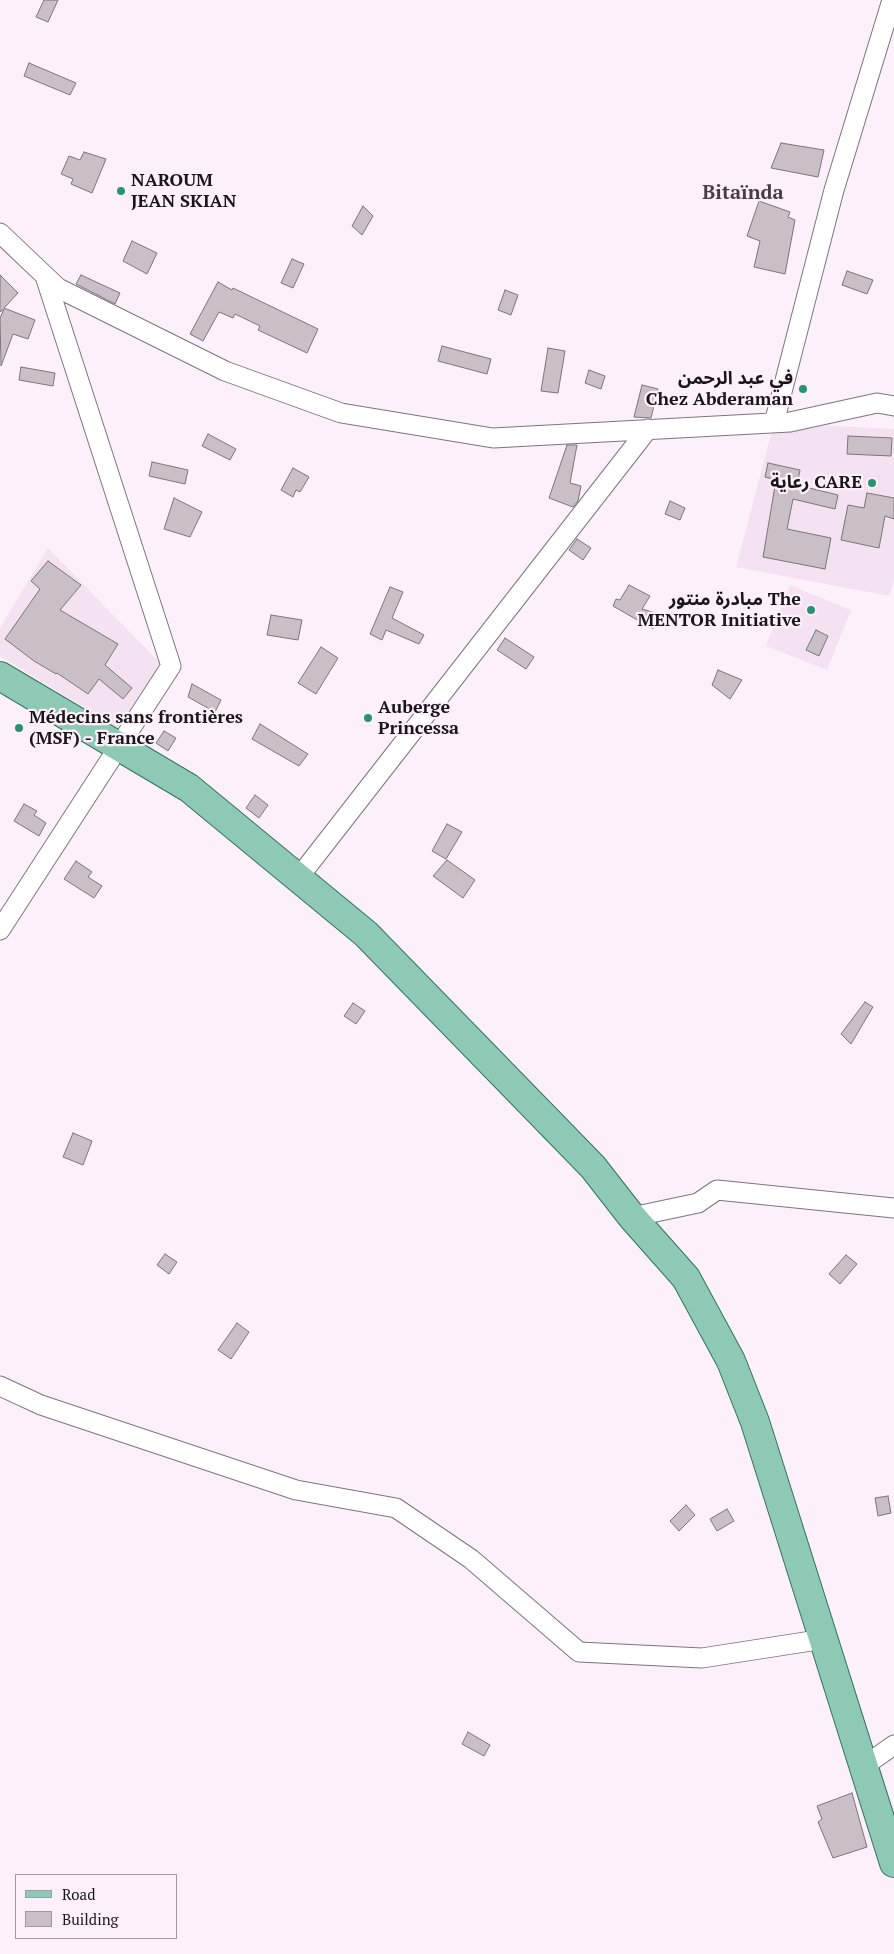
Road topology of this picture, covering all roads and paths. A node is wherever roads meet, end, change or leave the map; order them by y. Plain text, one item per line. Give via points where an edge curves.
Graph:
1 (892, 0) edge
2 (0, 233) edge
3 (44, 275) junction
4 (894, 406) edge
5 (774, 423) junction
6 (648, 429) junction
7 (0, 676) edge
8 (119, 747) junction
9 (299, 877) junction
10 (0, 930) edge
11 (894, 1208) edge
12 (632, 1217) junction
13 (0, 1386) edge
14 (824, 1639) junction
15 (894, 1745) edge
16 (864, 1766) junction
17 (894, 1863) edge

1 - 5 street via 834,190
2 - 3 street
3 - 6 street via 58,288 225,371 341,413 493,438
3 - 8 street via 171,666
4 - 5 street via 877,403
5 - 6 street
6 - 9 street
7 - 8 main road
8 - 9 main road via 189,788
8 - 10 street
9 - 12 main road via 380,948 593,1167
11 - 12 street via 717,1190 698,1202
12 - 14 main road via 686,1278 731,1361 755,1422
13 - 14 street via 40,1405 296,1490 396,1508 470,1559 579,1652 702,1658
14 - 16 main road
15 - 16 street
16 - 17 main road

